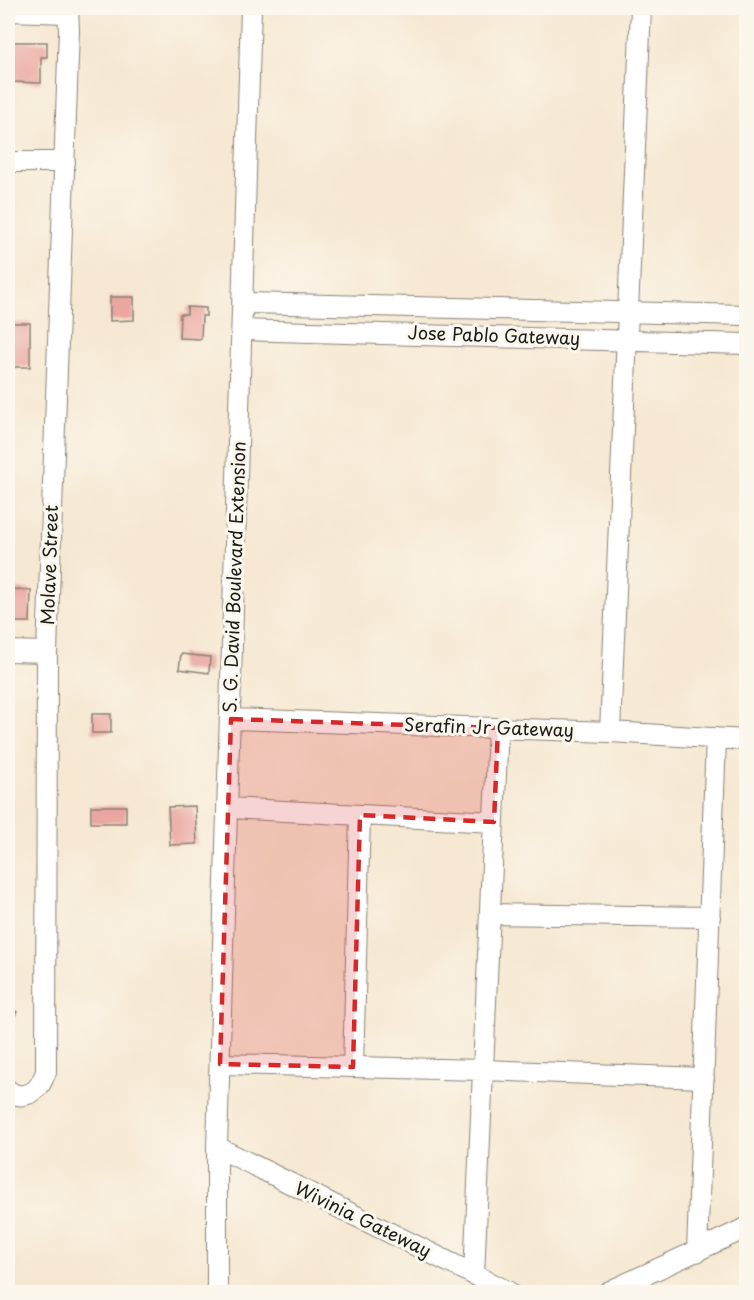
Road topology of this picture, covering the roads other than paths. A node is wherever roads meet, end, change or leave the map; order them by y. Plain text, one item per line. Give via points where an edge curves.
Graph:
1 (251, 8) edge
2 (642, 8) edge
3 (68, 10) edge
4 (8, 11) edge
5 (8, 162) edge
6 (65, 162) junction
7 (243, 303) junction
8 (628, 312) junction
9 (747, 315) edge
10 (242, 330) junction
11 (627, 340) junction
12 (747, 344) edge
13 (8, 651) edge
14 (47, 652) junction
15 (231, 719) junction
16 (498, 728) junction
17 (610, 732) junction
18 (716, 738) junction
19 (747, 740) edge
20 (228, 808) junction
21 (360, 815) junction
22 (494, 822) junction
23 (490, 914) junction
24 (710, 917) junction
25 (220, 1064) junction
26 (353, 1067) junction
27 (483, 1070) junction
28 (704, 1078) junction
29 (8, 1090) edge
30 (217, 1147) junction
31 (747, 1228) edge
32 (697, 1252) junction
33 (474, 1275) junction
34 (217, 1293) edge
35 (509, 1293) edge
36 (608, 1293) edge

1 - 7 street, S. G. David Boulevard Extension
2 - 8 street
3 - 4 street
3 - 6 street, Molave Street
5 - 6 street
6 - 14 street, Molave Street
7 - 8 street, Jose Pablo Gateway
7 - 10 street, S. G. David Boulevard Extension
8 - 9 street, Jose Pablo Gateway
8 - 11 street
10 - 11 street, Jose Pablo Gateway
10 - 15 street, S. G. David Boulevard Extension
11 - 12 street, Jose Pablo Gateway
11 - 17 street
13 - 14 street
14 - 29 street, Molave Street via 46,1072 30,1094 12,1094
15 - 16 street, Serafin Jr Gateway
15 - 20 street, S. G. David Boulevard Extension
16 - 17 street, Serafin Jr Gateway
16 - 22 street
17 - 18 street, Serafin Jr Gateway
18 - 19 street, Serafin Jr Gateway
18 - 24 street
20 - 21 street
20 - 25 street, S. G. David Boulevard Extension
21 - 22 street
21 - 26 street
22 - 23 street
23 - 24 street
23 - 27 street
24 - 28 street
25 - 26 street
25 - 30 street, S. G. David Boulevard Extension
26 - 27 street
27 - 28 street
27 - 33 street
28 - 32 street
30 - 33 street, Wivinia Gateway
30 - 34 street, S. G. David Boulevard Extension
31 - 32 street
32 - 36 street
33 - 35 street, Wivinia Gateway

